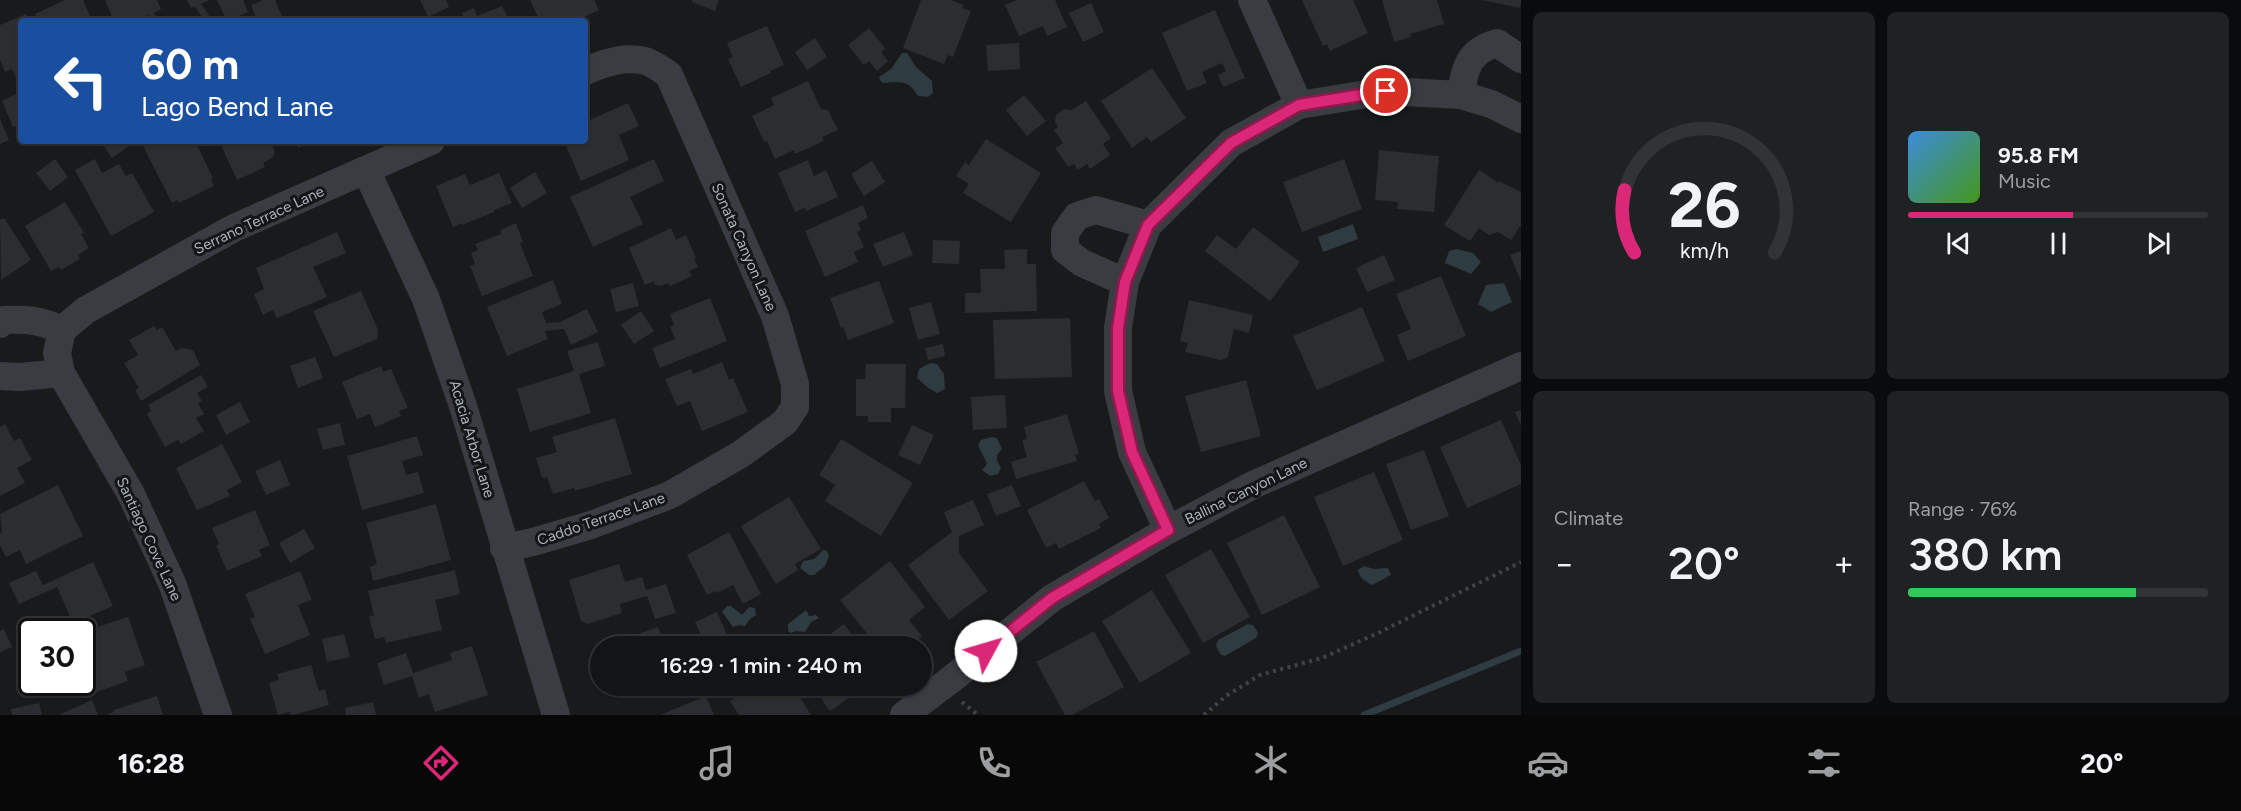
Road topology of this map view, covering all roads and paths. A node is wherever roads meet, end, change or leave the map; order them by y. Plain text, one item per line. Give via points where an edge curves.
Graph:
1 (1252, 0) edge
2 (1521, 59) edge
3 (588, 70) edge
4 (1461, 95) junction
5 (1299, 105) junction
6 (1520, 113) edge
7 (424, 144) edge
8 (366, 170) junction
9 (1148, 225) junction
10 (1125, 282) junction
11 (0, 324) edge
12 (60, 352) junction
13 (1521, 366) edge
14 (0, 376) edge
15 (785, 422) joint
16 (1168, 530) junction
17 (504, 548) junction
18 (1521, 562) edge
19 (218, 715) edge
20 (556, 715) edge
21 (904, 715) edge
22 (1204, 715) edge

1 - 5 street
2 - 4 street via 1497,43 1481,48 1464,72
3 - 15 street, Sonata Canyon Lane via 622,59 646,61 669,75 775,316 795,384 795,407
4 - 5 street via 1386,91
4 - 6 street
5 - 9 street via 1231,143
7 - 8 street, Serrano Terrace Lane
8 - 12 street, Serrano Terrace Lane via 234,228 86,310
8 - 17 street, Acacia Arbor Lane via 426,299 463,406
9 - 10 street
9 - 10 street via 1096,210 1077,216 1065,233 1065,250 1082,263
10 - 16 street via 1118,328 1118,391 1132,452
11 - 12 street via 4,320 44,321
12 - 14 street via 20,377
12 - 19 street, Santiago Cove Lane via 168,573
13 - 16 street, Ballina Canyon Lane via 1255,484
15 - 17 street, Caddo Terrace Lane via 741,454 670,495 591,525
16 - 21 street, Ballina Canyon Lane via 1052,598
17 - 20 street, Acacia Arbor Lane
18 - 22 path via 1378,633 1322,657 1260,675

